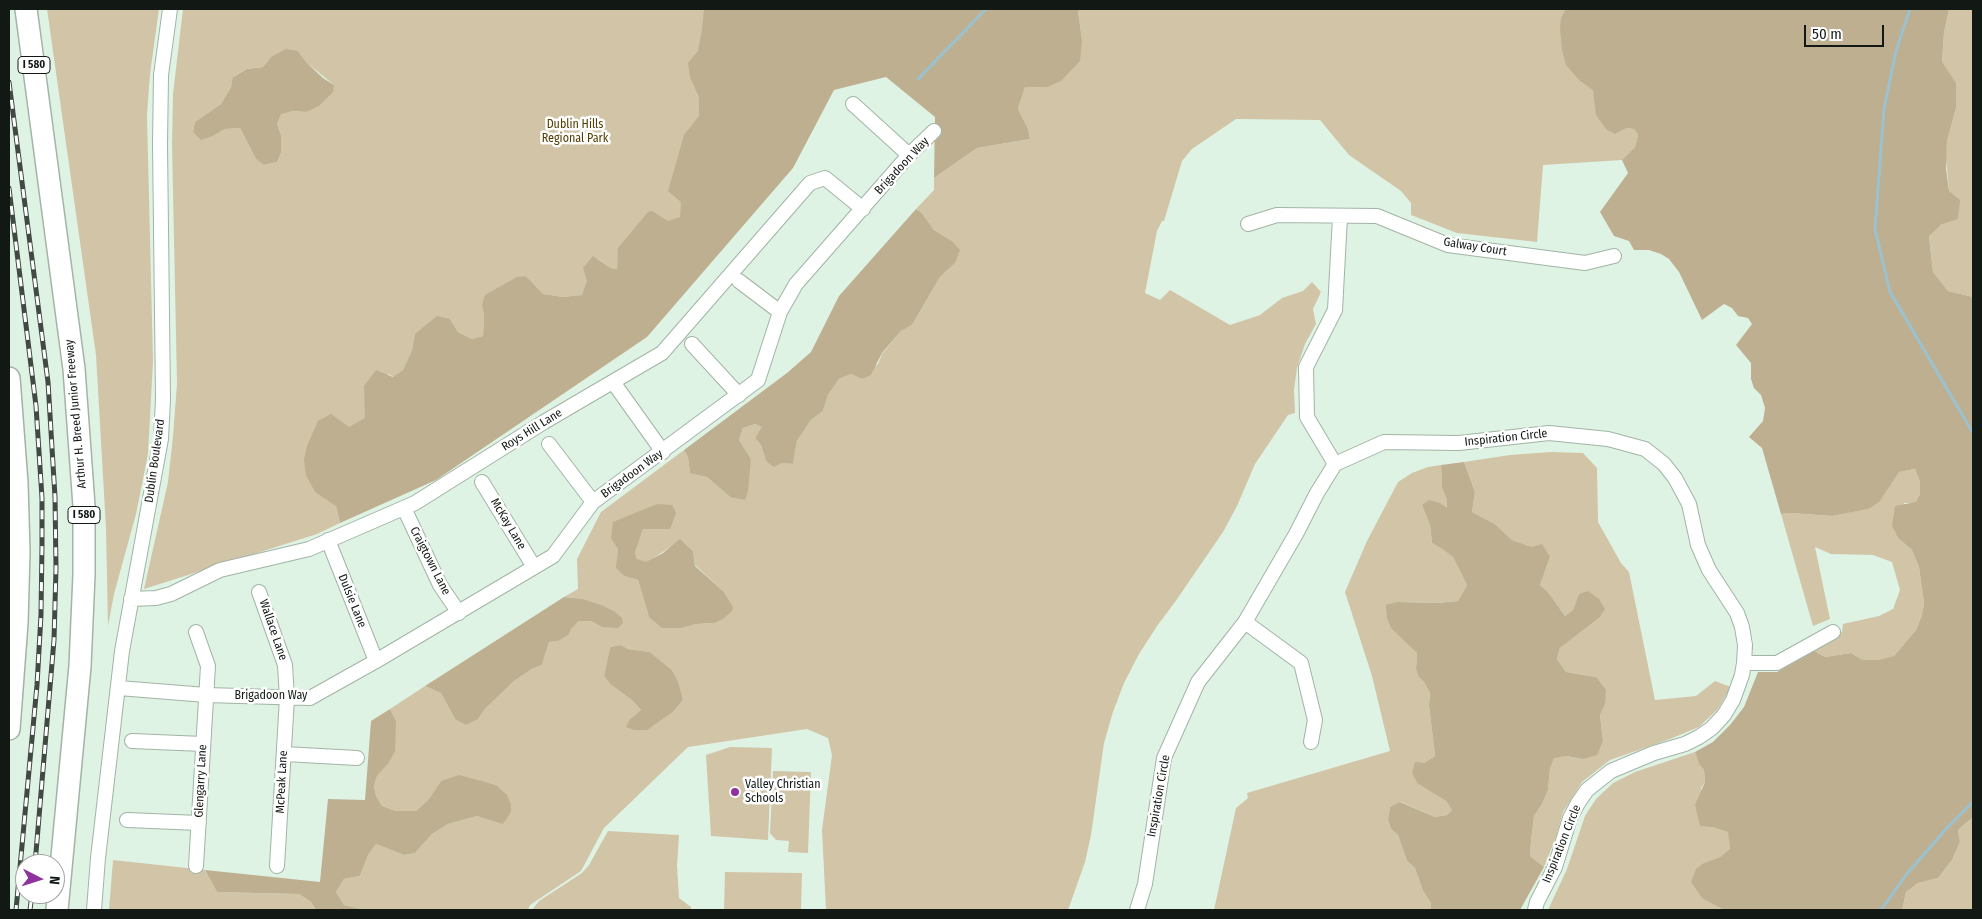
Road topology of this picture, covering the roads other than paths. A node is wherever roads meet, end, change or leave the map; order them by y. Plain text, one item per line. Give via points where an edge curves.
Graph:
1 (26, 9) edge
2 (170, 9) edge
3 (853, 104) dead end
4 (934, 131) dead end
5 (909, 155) junction
6 (863, 209) junction
7 (1340, 217) junction
8 (1248, 224) dead end
9 (1614, 256) dead end
10 (739, 281) dead end
11 (780, 312) junction
12 (692, 344) dead end
13 (9, 378) edge
14 (613, 382) junction
15 (738, 395) junction
16 (549, 444) dead end
17 (662, 452) junction
18 (1335, 464) junction
19 (482, 482) dead end
20 (593, 502) junction
21 (404, 508) junction
22 (328, 540) junction
23 (534, 566) junction
24 (259, 592) dead end
25 (131, 599) junction
26 (459, 613) junction
27 (1245, 622) junction
28 (196, 632) dead end
29 (1833, 632) dead end
30 (376, 661) junction
31 (1744, 663) junction
32 (119, 688) junction
33 (206, 695) junction
34 (287, 698) junction
35 (9, 729) edge
36 (132, 741) dead end
37 (1311, 742) dead end
38 (203, 744) junction
39 (284, 754) junction
40 (357, 758) dead end
41 (127, 820) dead end
42 (199, 823) junction
43 (196, 866) dead end
44 (277, 866) dead end
45 (57, 910) edge
46 (94, 910) edge
47 (1137, 910) edge
48 (1535, 910) edge

1 - 45 highway, Arthur H. Breed Junior Freeway / I 580 via 74,369 83,498 82,635
2 - 25 street, Dublin Boulevard via 161,75 161,439
3 - 5 street
4 - 5 street, Brigadoon Way
5 - 6 street, Brigadoon Way
6 - 11 street, Brigadoon Way via 796,284
6 - 14 street, Roys Hill Lane via 825,178 810,183 662,353
7 - 8 street, Galway Court via 1276,215
7 - 9 street, Galway Court via 1377,216 1448,245 1585,262
7 - 18 street via 1335,310 1306,367 1306,417
10 - 11 street
11 - 15 street, Brigadoon Way via 758,380
12 - 15 street
13 - 35 highway via 17,483 18,552 17,623
14 - 17 street
14 - 21 street, Roys Hill Lane
15 - 17 street, Brigadoon Way
16 - 20 street
17 - 20 street, Brigadoon Way
18 - 27 street, Inspiration Circle
18 - 31 street, Inspiration Circle via 1384,442 1459,443 1549,433 1608,439 1645,449 1670,470 1690,504 1709,570 1737,613 1742,627
19 - 23 street, McKay Lane
20 - 23 street, Brigadoon Way via 553,556
21 - 22 street, Roys Hill Lane
21 - 26 street, Craigtown Lane via 440,585
22 - 25 street, Roys Hill Lane via 288,555 220,570 163,596
22 - 30 street, Dulsie Lane
23 - 26 street, Brigadoon Way
24 - 34 street, Wallace Lane via 285,665
25 - 32 street, Dublin Boulevard
26 - 30 street, Brigadoon Way
27 - 37 street via 1301,663 1315,720
27 - 47 street, Inspiration Circle via 1198,682 1164,758 1145,884
28 - 33 street, Glengarry Lane via 208,666
29 - 31 street via 1777,663
30 - 34 street, Brigadoon Way via 310,698
31 - 48 street, Inspiration Circle via 1733,700 1712,728 1685,744 1611,770 1587,790 1570,818 1555,868
32 - 33 street, Brigadoon Way
32 - 46 street, Dublin Boulevard
33 - 34 street, Brigadoon Way
33 - 38 street, Glengarry Lane
34 - 39 street, McPeak Lane
36 - 38 street
38 - 42 street, Glengarry Lane
39 - 40 street
39 - 44 street, McPeak Lane
41 - 42 street
42 - 43 street, Glengarry Lane

